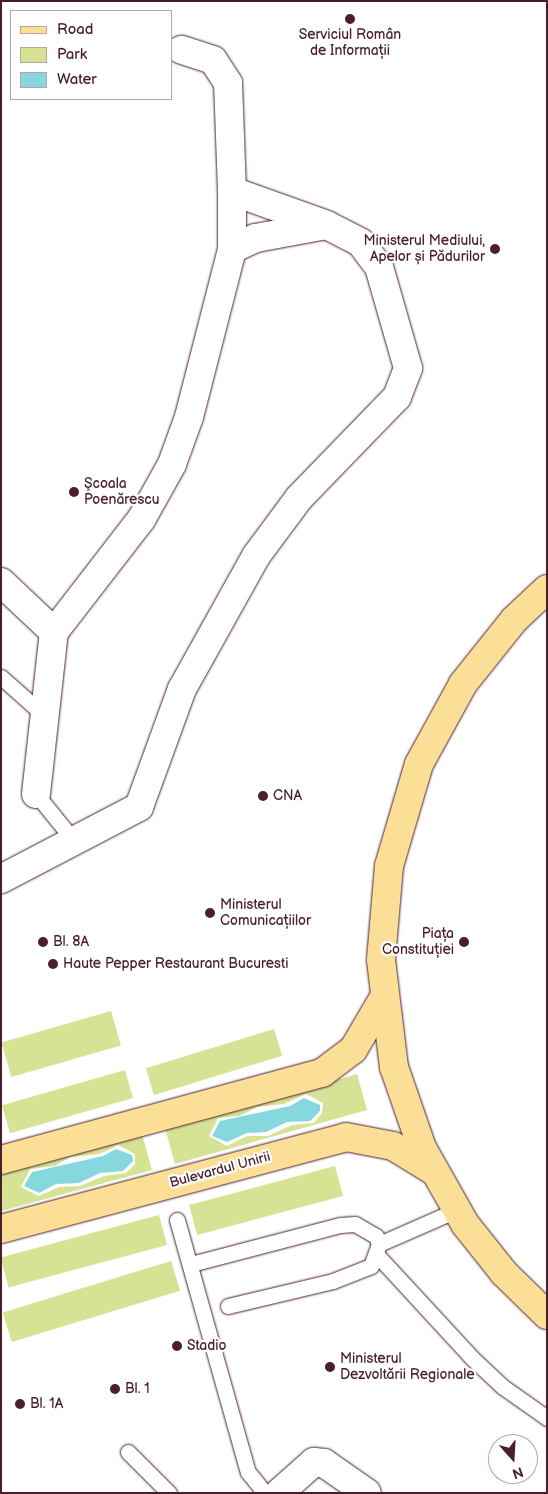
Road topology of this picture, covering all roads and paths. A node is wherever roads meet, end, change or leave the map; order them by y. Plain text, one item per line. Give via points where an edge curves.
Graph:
1 (182, 50) dead end
2 (232, 191) junction
3 (327, 225) junction
4 (232, 249) junction
5 (1, 582) edge
6 (547, 589) edge
7 (54, 632) junction
8 (1, 677) edge
9 (46, 717) junction
10 (36, 794) joint
11 (75, 842) junction
12 (1, 879) edge
13 (383, 999) junction
14 (1, 1160) edge
15 (434, 1171) junction
16 (456, 1210) junction
17 (177, 1220) dead end
18 (1, 1230) edge
19 (378, 1250) junction
20 (191, 1264) junction
21 (228, 1306) dead end
22 (547, 1315) edge
23 (547, 1418) edge
24 (128, 1452) dead end
25 (169, 1493) edge
26 (265, 1493) edge
27 (279, 1493) edge
28 (367, 1493) edge

1 - 2 street via 213,60 228,84
2 - 3 street
2 - 4 street
3 - 4 street via 297,227
3 - 11 street via 360,242 379,267 407,355 403,386 300,498 256,556 182,689 139,807
4 - 7 street via 189,416 172,464 142,518
5 - 7 street
6 - 13 main road via 514,620 463,684 420,764 389,866 382,923
7 - 9 street
8 - 9 lane
9 - 10 street
10 - 11 lane
11 - 12 street
13 - 14 main road via 353,1050 322,1073
13 - 15 main road via 400,1086
15 - 16 main road
15 - 18 main road, Bulevardul Unirii via 392,1146 346,1138
16 - 19 lane
16 - 22 main road via 504,1273
17 - 20 lane
19 - 20 lane via 376,1236 355,1224 340,1225
19 - 21 lane via 371,1266 333,1281
19 - 23 lane via 472,1358 502,1387
20 - 26 lane via 248,1472
24 - 25 lane
27 - 28 street via 314,1462 324,1463

